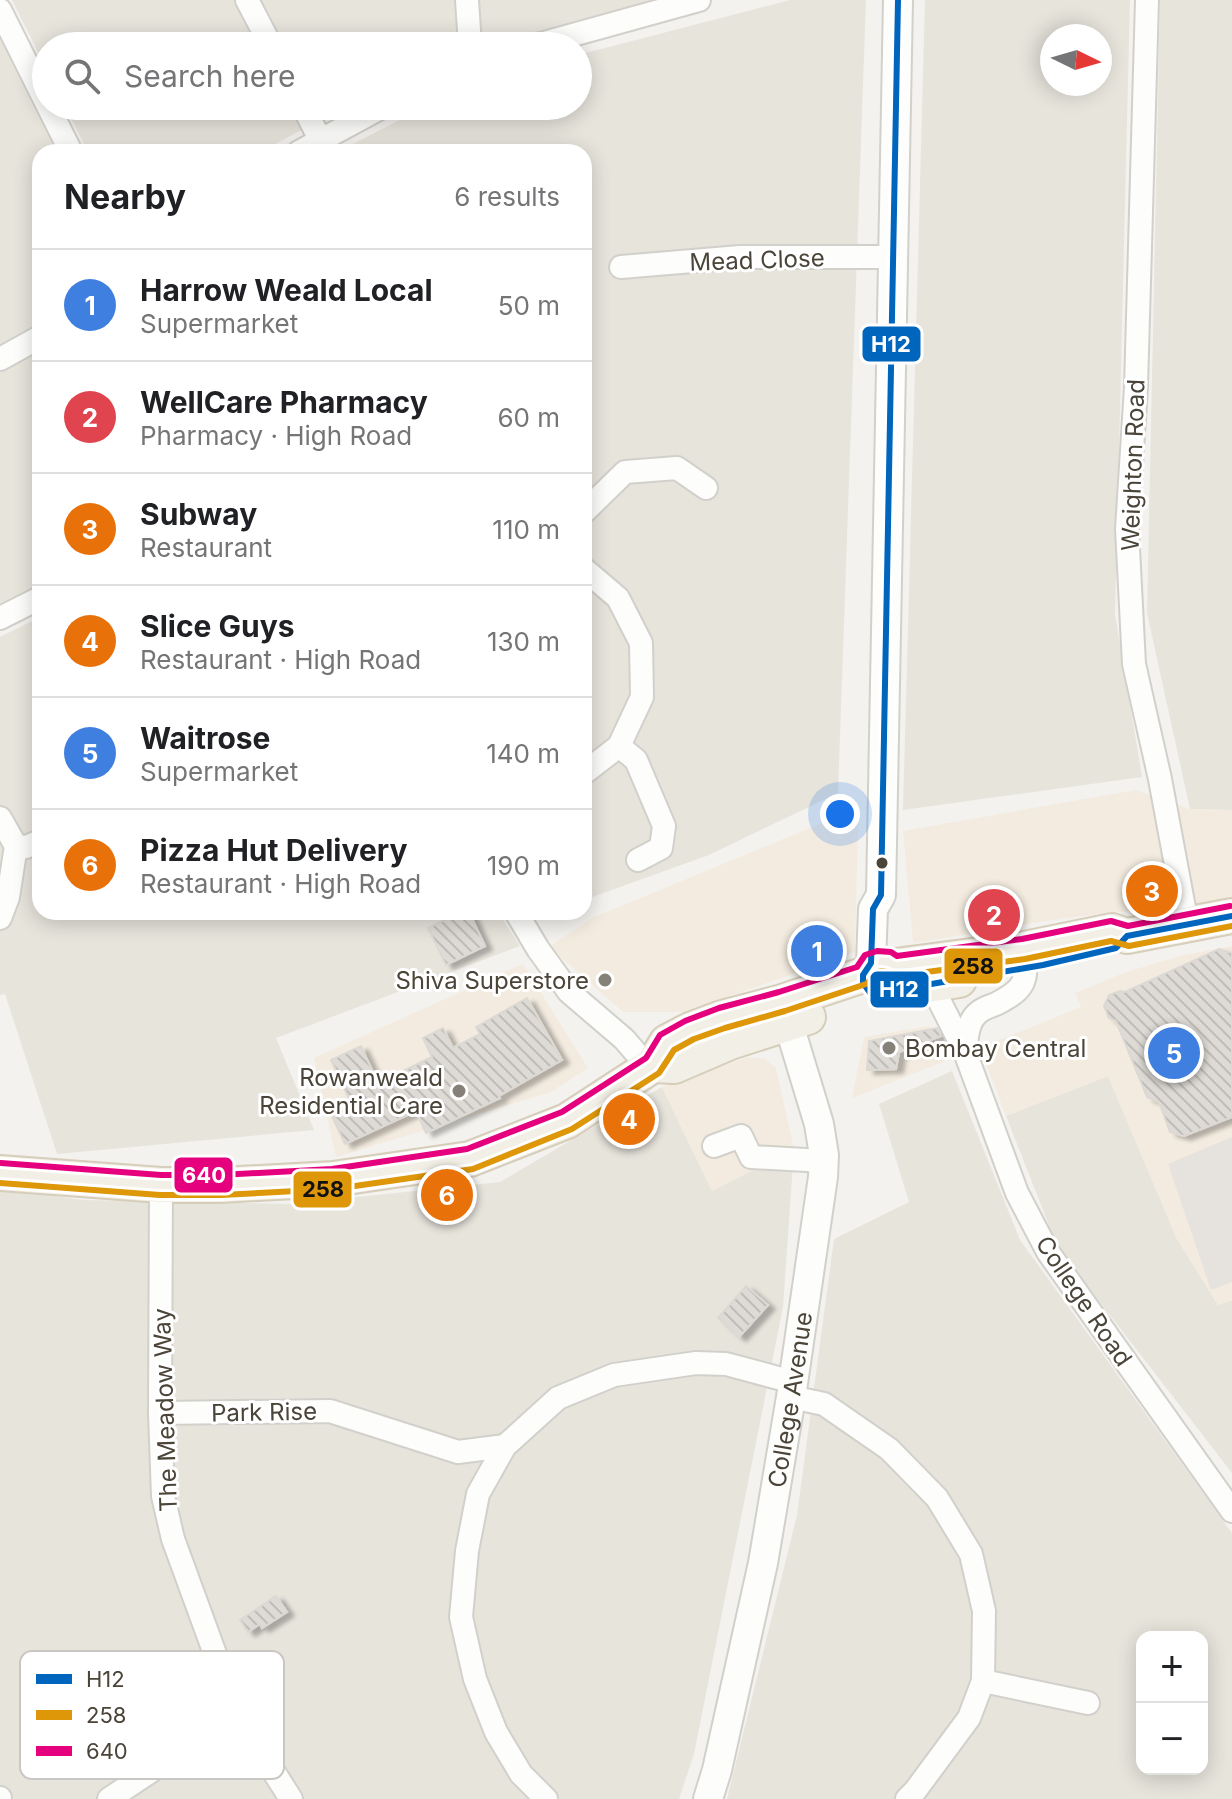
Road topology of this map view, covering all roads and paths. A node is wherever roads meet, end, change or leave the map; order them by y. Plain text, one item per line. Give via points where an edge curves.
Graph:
1 (247, 0) edge
2 (467, 0) edge
3 (699, 0) edge
4 (898, 0) edge
5 (1147, 0) edge
6 (662, 5) edge
7 (0, 10) edge
8 (264, 32) edge
9 (469, 32) edge
10 (577, 32) edge
11 (32, 74) edge
12 (55, 120) edge
13 (310, 120) edge
14 (363, 120) edge
15 (67, 144) edge
16 (323, 144) edge
17 (327, 144) edge
18 (893, 257) junction
19 (621, 267) dead end
20 (32, 341) edge
21 (0, 359) edge
22 (706, 488) dead end
23 (592, 504) edge
24 (592, 576) edge
25 (32, 602) edge
26 (0, 618) edge
27 (619, 746) junction
28 (592, 767) edge
29 (0, 818) edge
30 (32, 844) edge
31 (16, 846) junction
32 (638, 860) dead end
33 (1232, 916) edge
34 (0, 918) edge
35 (521, 920) edge
36 (1187, 924) junction
37 (1025, 958) junction
38 (881, 975) junction
39 (931, 984) junction
40 (785, 1012) junction
41 (965, 1052) junction
42 (651, 1066) junction
43 (714, 1146) dead end
44 (824, 1161) junction
45 (0, 1173) edge
46 (161, 1185) junction
47 (792, 1389) junction
48 (160, 1413) junction
49 (505, 1446) junction
50 (458, 1452) junction
51 (478, 1494) junction
52 (1232, 1511) edge
53 (214, 1651) edge
54 (983, 1681) junction
55 (1088, 1703) dead end
56 (139, 1779) edge
57 (278, 1779) edge
58 (109, 1799) edge
59 (291, 1799) edge
60 (546, 1799) edge
61 (708, 1799) edge
62 (907, 1799) edge

1 - 8 street
2 - 9 street
3 - 6 street
4 - 18 street
5 - 36 street, Weighton Road via 1127,529 1134,664
6 - 10 street
7 - 11 street
12 - 15 street
13 - 16 street
14 - 17 street
18 - 19 street, Mead Close via 740,257
18 - 38 street via 881,895 873,909
20 - 21 street
22 - 23 street via 677,468 625,472
24 - 27 street via 618,598 641,643 642,697
25 - 26 street
27 - 28 street
27 - 32 street via 636,760 664,826 661,848
29 - 31 street
30 - 31 street
31 - 34 street
33 - 36 main road
35 - 42 street via 569,992
36 - 37 main road via 1127,936 1116,948
37 - 38 main road
37 - 39 main road
37 - 41 street via 1024,981 1017,993 978,1012 969,1026
38 - 39 main road
38 - 40 main road
39 - 41 street, College Road
40 - 42 main road via 722,1018 667,1042
40 - 44 street, College Avenue via 819,1124
41 - 52 street, College Road via 1017,1193 1048,1252
42 - 46 main road via 567,1121 470,1159 333,1179
43 - 44 street via 741,1136 751,1157
44 - 47 street, College Avenue
45 - 46 main road
46 - 48 street, The Meadow Way
47 - 49 street via 726,1364 614,1375 558,1398
47 - 54 street via 824,1404 889,1449 937,1498 971,1554 984,1611
47 - 61 street, College Avenue via 763,1563
48 - 50 street, Park Rise via 330,1411
48 - 53 street, The Meadow Way via 163,1496
49 - 50 street, Park Rise
49 - 51 street
50 - 51 street
51 - 60 street via 461,1617 475,1679 496,1732 521,1774
54 - 55 street
54 - 62 street via 969,1718
56 - 58 street
57 - 59 street, The Meadow Way

